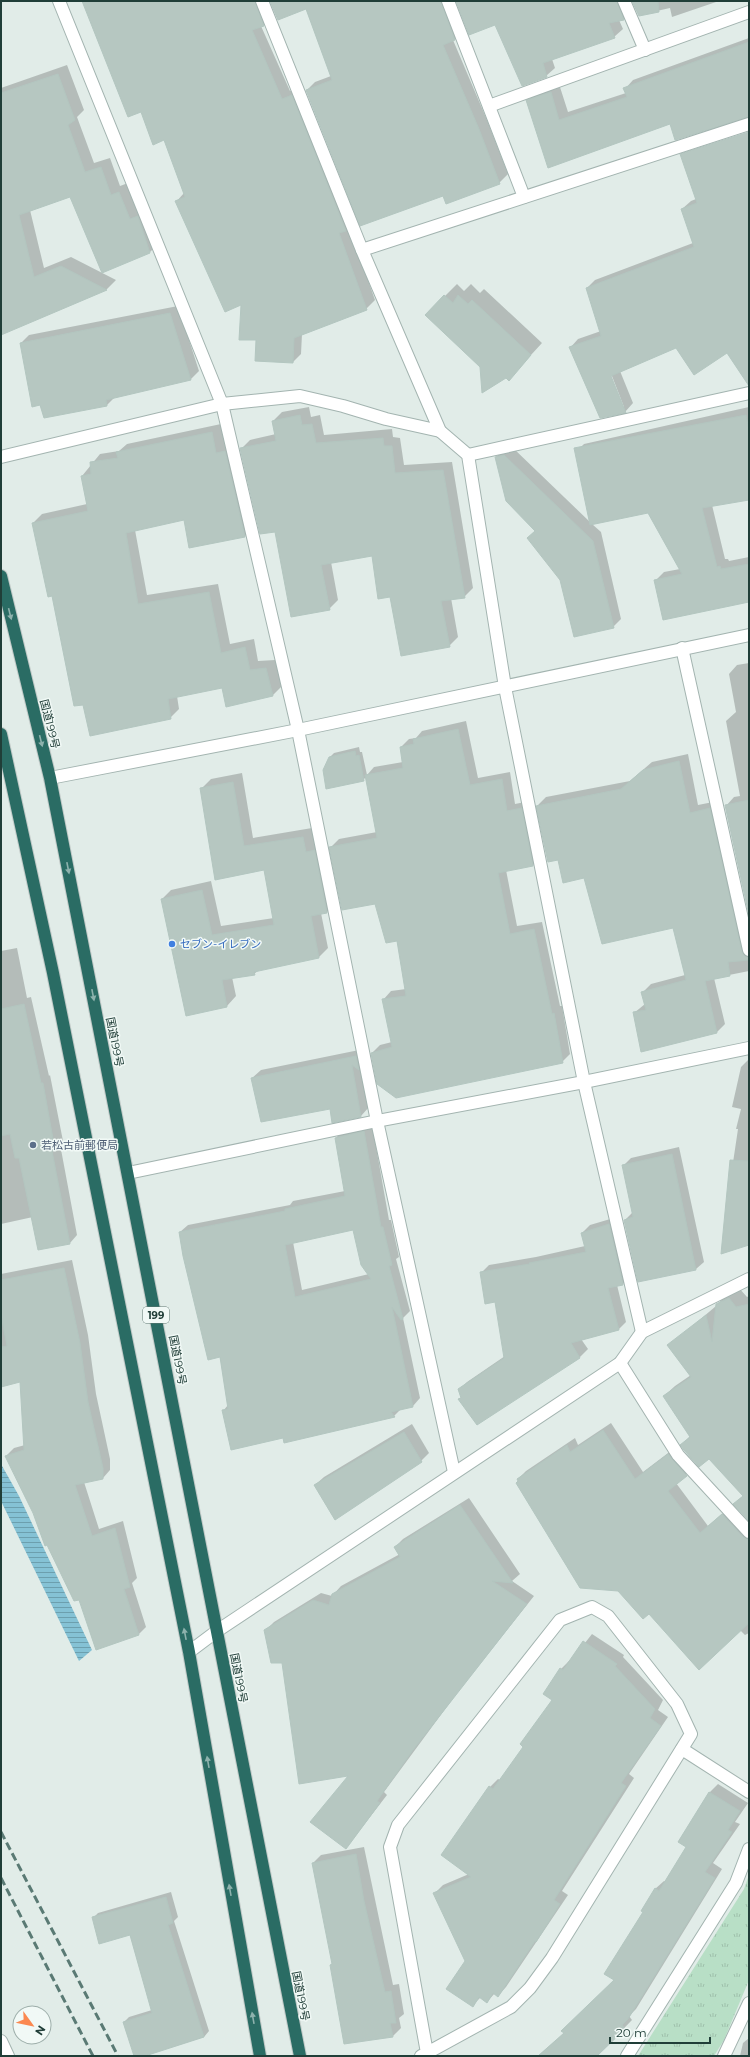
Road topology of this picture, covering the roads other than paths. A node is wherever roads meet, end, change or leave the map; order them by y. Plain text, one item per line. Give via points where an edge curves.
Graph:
1 (59, 1) edge
2 (262, 1) edge
3 (448, 1) edge
4 (624, 1) edge
5 (749, 12) edge
6 (645, 50) junction
7 (489, 106) junction
8 (749, 124) edge
9 (524, 197) junction
10 (362, 250) junction
11 (749, 393) edge
12 (222, 404) junction
13 (440, 431) junction
14 (468, 455) junction
15 (1, 456) edge
16 (1, 576) edge
17 (749, 635) edge
18 (682, 648) junction
19 (505, 687) junction
20 (298, 730) junction
21 (1, 734) edge
22 (50, 778) junction
23 (749, 950) edge
24 (749, 1048) edge
25 (584, 1082) junction
26 (378, 1121) junction
27 (128, 1173) junction
28 (749, 1279) edge
29 (642, 1332) junction
30 (620, 1363) junction
31 (454, 1472) junction
32 (749, 1532) edge
33 (217, 1631) junction
34 (189, 1652) junction
35 (682, 1749) junction
36 (749, 1792) edge
37 (749, 1848) edge
38 (749, 2003) edge
39 (1, 2041) edge
40 (424, 2055) edge
41 (8, 2056) edge
42 (260, 2056) edge
43 (300, 2056) edge
44 (627, 2056) edge
45 (724, 2056) edge

1 - 12 street
2 - 10 street
3 - 7 street
4 - 6 street
5 - 6 street
6 - 7 street
7 - 9 street
8 - 9 street
9 - 10 street
10 - 13 street
11 - 14 street
12 - 13 street via 300,396
12 - 15 street
12 - 20 street
13 - 14 street
14 - 19 street
16 -> 22 highway, 国道199号 / 199
17 - 18 street
18 - 19 street
18 - 23 street
19 - 20 street
19 - 25 street
20 - 22 street
20 - 26 street
34 -> 21 highway via 54,981
22 -> 27 highway, 国道199号 / 199
24 - 25 street
25 - 26 street
25 - 29 street
26 - 27 street
26 - 31 street
27 - 33 highway, 国道199号 / 199
28 - 29 street
29 - 30 street
30 - 31 street
30 - 32 street via 678,1455
31 - 33 street
33 - 34 street
33 - 43 highway, 国道199号 / 199
42 -> 34 highway
35 - 36 street
35 - 40 street via 552,1958 530,1988 511,2007
35 - 40 street via 691,1734 677,1704 608,1616 592,1607 560,1620 398,1826 390,1847
37 - 44 street via 736,1883
38 - 45 street
39 - 41 street

